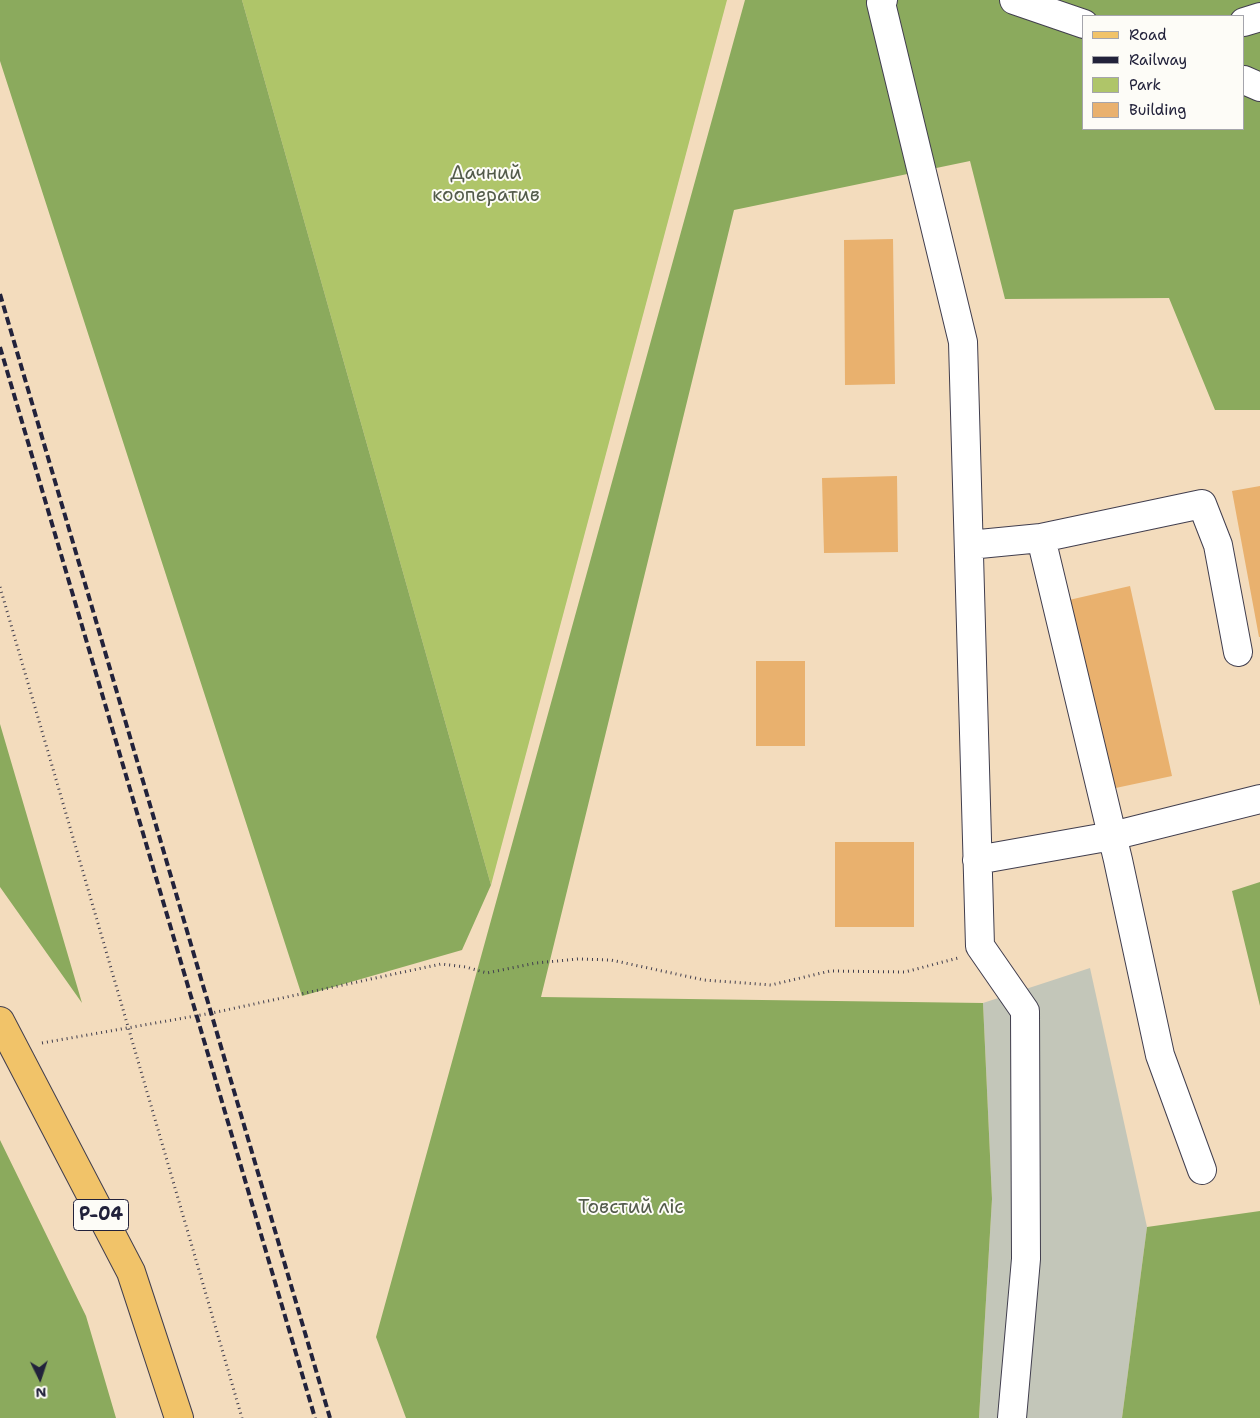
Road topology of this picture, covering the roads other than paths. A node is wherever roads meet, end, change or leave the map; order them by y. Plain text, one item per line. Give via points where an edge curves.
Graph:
1 (882, 0) edge
2 (1014, 0) edge
3 (1260, 17) edge
4 (1245, 22) edge
5 (1082, 23) edge
6 (1245, 80) edge
7 (1260, 87) edge
8 (1041, 538) junction
9 (969, 545) junction
10 (1238, 652) dead end
11 (1260, 799) edge
12 (1112, 836) junction
13 (977, 860) junction
14 (0, 1021) edge
15 (1202, 1170) dead end
16 (178, 1418) edge
17 (1012, 1418) edge

1 - 9 street via 963,342
2 - 5 street
3 - 4 street
6 - 7 street
8 - 9 street
8 - 10 street via 1202,504 1218,544
8 - 12 street
9 - 13 street
11 - 12 street
12 - 13 street
12 - 15 street via 1160,1055
13 - 17 street via 980,946 1025,1011 1026,1259
14 - 16 main road, Р-04 via 131,1272

